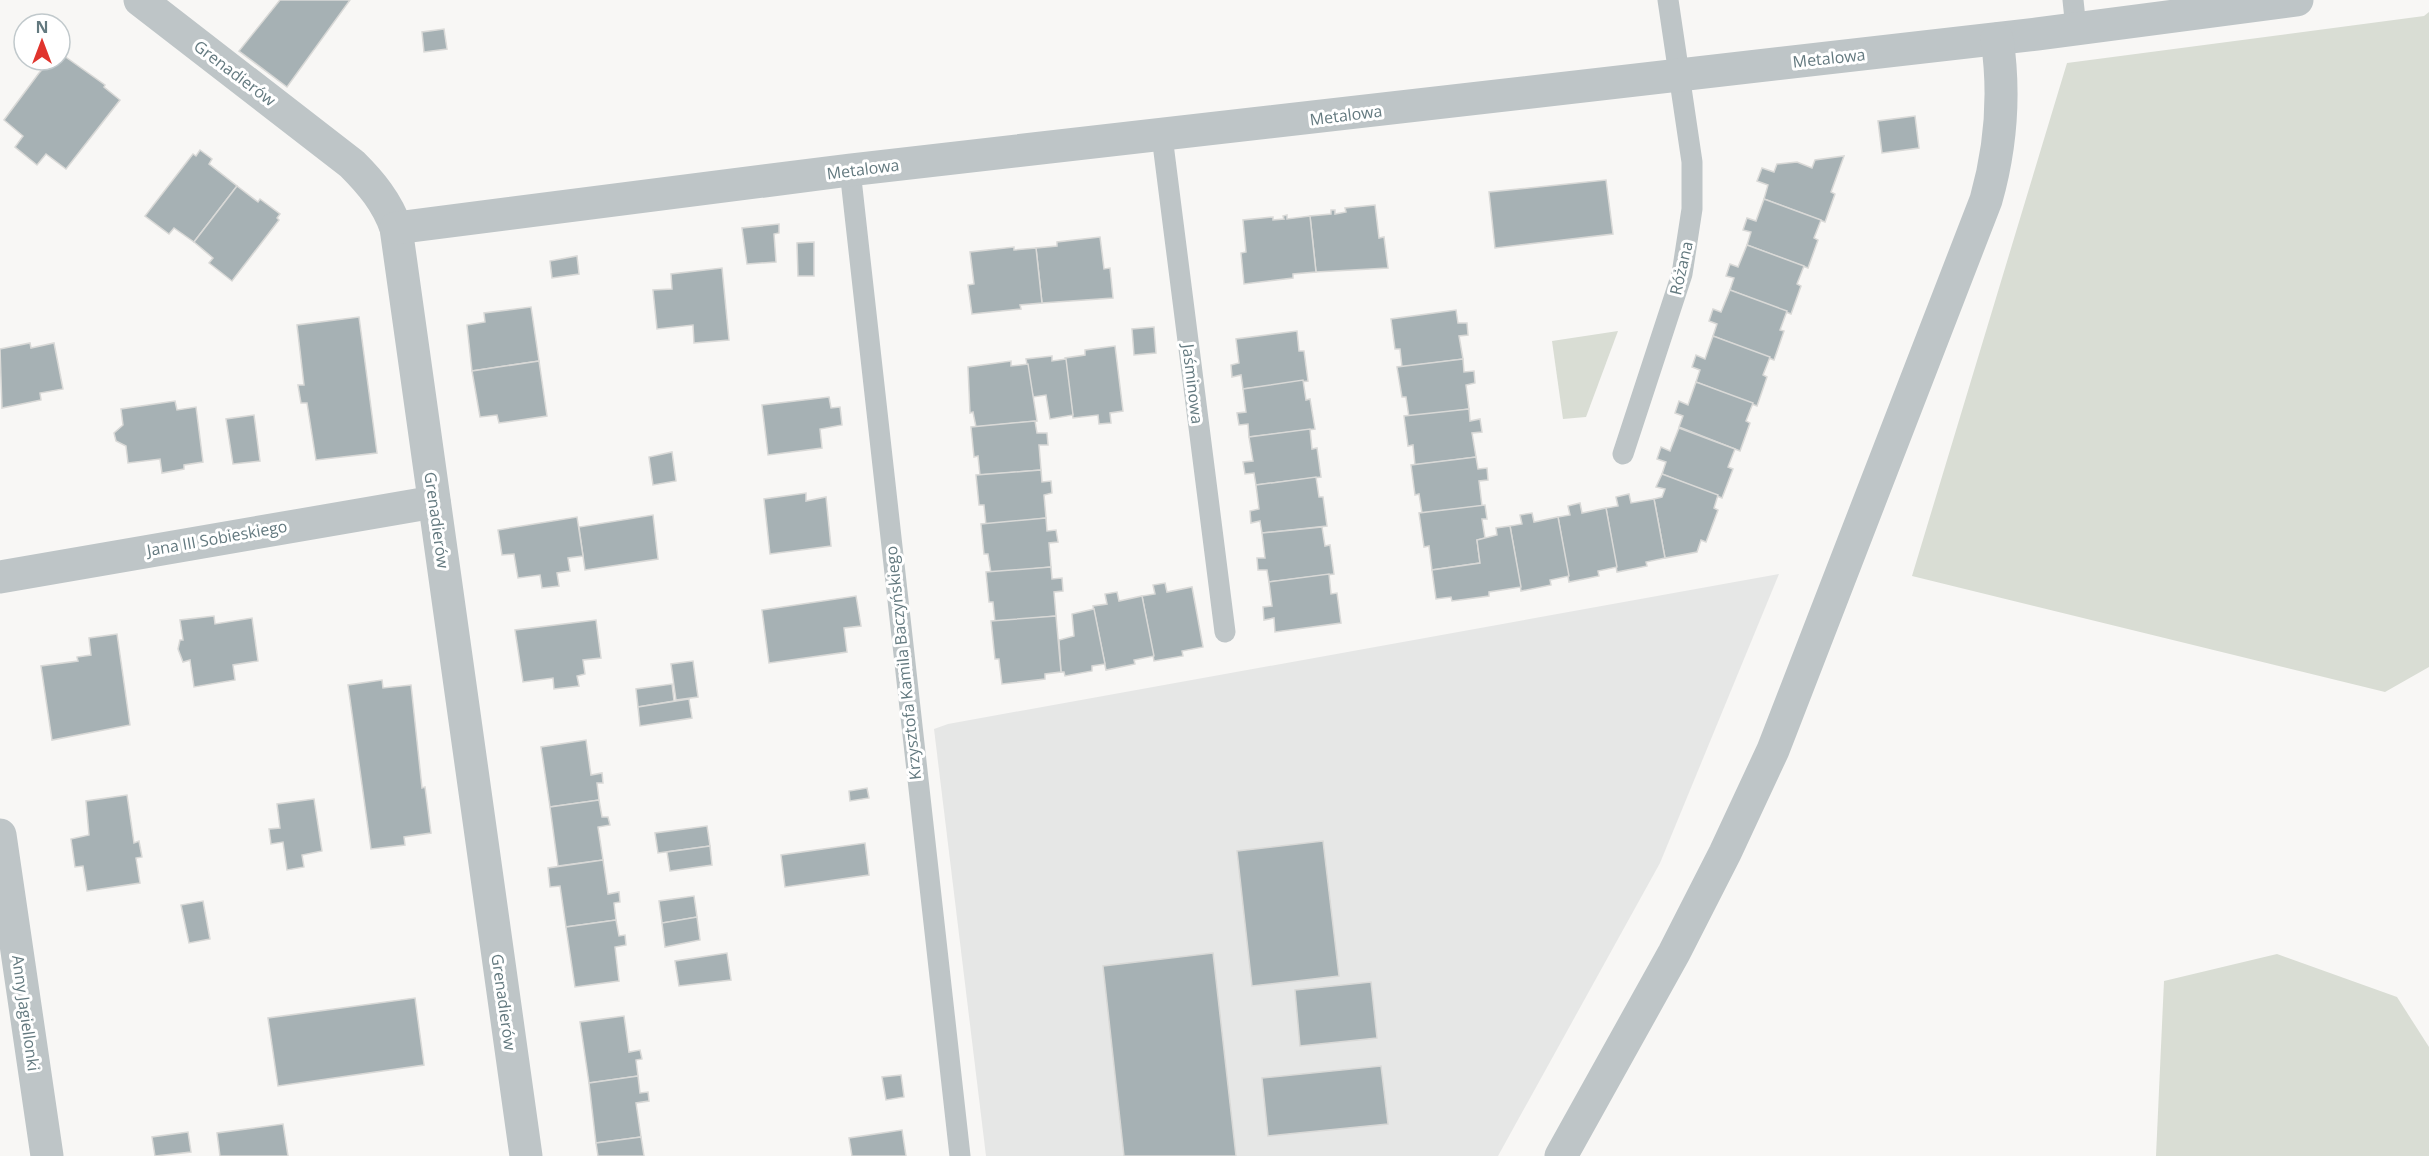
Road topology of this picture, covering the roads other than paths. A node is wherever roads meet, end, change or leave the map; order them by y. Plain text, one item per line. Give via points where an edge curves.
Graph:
1 (140, 0) edge
2 (1668, 0) edge
3 (2297, 0) edge
4 (2074, 15) edge
5 (1997, 39) junction
6 (1678, 75) junction
7 (1162, 136) junction
8 (850, 170) junction
9 (396, 228) junction
10 (1623, 454) dead end
11 (434, 502) junction
12 (0, 577) edge
13 (1225, 632) dead end
14 (0, 835) edge
15 (47, 1156) edge
16 (526, 1156) edge
17 (960, 1156) edge
18 (1561, 1156) edge

1 - 9 street, Grenadierów via 352,164 381,196
2 - 6 lane, Różana
3 - 4 street, Metalowa
4 - 5 street, Metalowa
5 - 6 street, Metalowa
5 - 18 street via 2002,99 1997,151 1986,200 1798,689 1725,853
6 - 7 street, Metalowa
6 - 10 lane, Różana via 1692,162 1688,237 1682,274
7 - 8 street, Metalowa
7 - 13 lane, Jaśminowa
8 - 9 street, Metalowa
8 - 17 lane, Krzysztofa Kamila Baczyńskiego
9 - 11 street, Grenadierów
11 - 12 street, Jana III Sobieskiego
11 - 16 street, Grenadierów
14 - 15 street, Anny Jagiellonki

